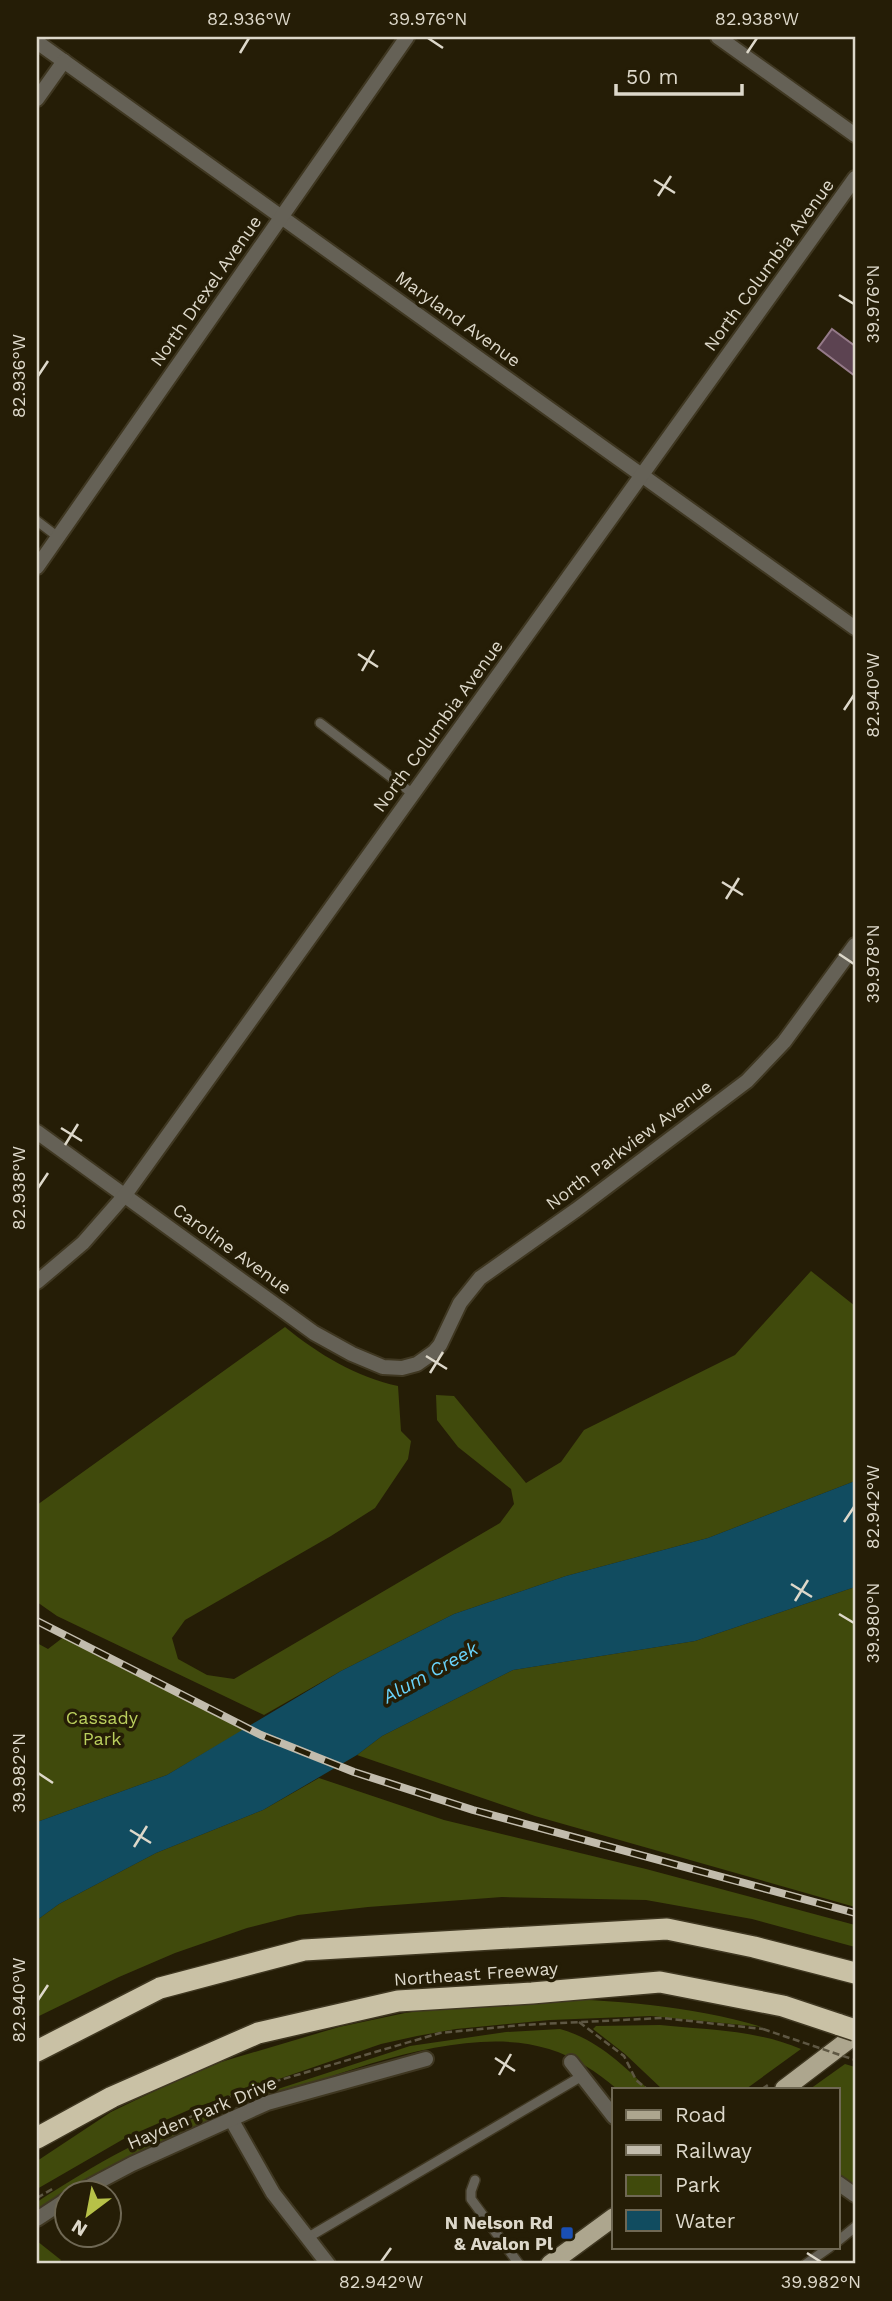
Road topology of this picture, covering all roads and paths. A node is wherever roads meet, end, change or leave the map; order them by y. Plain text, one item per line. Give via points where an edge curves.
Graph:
1 (407, 37) edge
2 (718, 37) edge
3 (37, 42) edge
4 (64, 61) junction
5 (37, 99) edge
6 (855, 135) edge
7 (855, 178) edge
8 (282, 216) junction
9 (642, 475) junction
10 (37, 521) edge
11 (58, 537) junction
12 (37, 567) edge
13 (855, 628) edge
14 (320, 723) dead end
15 (413, 794) junction
16 (855, 945) edge
17 (37, 1132) edge
18 (125, 1195) junction
19 (37, 1282) edge
20 (417, 1364) joint
21 (855, 1973) edge
22 (137, 2000) junction
23 (850, 2030) edge
24 (37, 2037) edge
25 (37, 2051) edge
26 (426, 2059) dead end
27 (855, 2060) edge
28 (571, 2062) dead end
29 (582, 2076) junction
30 (646, 2088) edge
31 (785, 2088) edge
32 (612, 2114) edge
33 (74, 2119) junction
34 (231, 2119) junction
35 (37, 2138) edge
36 (37, 2146) edge
37 (106, 2178) edge
38 (475, 2180) dead end
39 (840, 2184) edge
40 (855, 2195) edge
41 (52, 2209) edge
42 (612, 2218) edge
43 (37, 2219) edge
44 (855, 2227) edge
45 (307, 2238) junction
46 (840, 2239) edge
47 (829, 2248) edge
48 (328, 2264) edge
49 (519, 2264) edge
50 (550, 2264) edge
51 (806, 2264) edge

1 - 8 street, North Drexel Avenue
2 - 6 street
3 - 4 street, Maryland Avenue
4 - 5 street
4 - 8 street, Maryland Avenue
7 - 9 street, North Columbia Avenue
8 - 9 street, Maryland Avenue
8 - 11 street, North Drexel Avenue
9 - 13 street, Maryland Avenue
9 - 15 street, North Columbia Avenue
10 - 11 lane
11 - 12 street, North Drexel Avenue
14 - 15 lane
15 - 18 street, North Columbia Avenue
16 - 20 street, North Parkview Avenue via 762,1068 480,1278 460,1303 440,1345
17 - 18 street, Caroline Avenue
18 - 19 street, North Columbia Avenue via 83,1243
18 - 20 street, Caroline Avenue via 314,1333 383,1367
21 - 22 highway, Northeast Freeway via 667,1929 303,1950 160,1988
22 - 24 highway
22 - 25 highway, Northeast Freeway
23 - 31 main road
23 - 33 highway, Northeast Freeway via 783,2006 660,1982 398,2001 258,2033 112,2097
26 - 34 street, Hayden Park Drive via 267,2104
27 - 30 path, bridge via 763,2029 662,2018 579,2022 624,2056 636,2080
28 - 29 street
29 - 32 street
29 - 45 lane
33 - 35 highway, Northeast Freeway
33 - 36 highway
34 - 37 street, Hayden Park Drive
34 - 45 street via 273,2193
38 - 49 lane via 471,2199
39 - 40 street
41 - 43 street
42 - 50 main road
44 - 46 lane
45 - 48 street
47 - 51 lane

